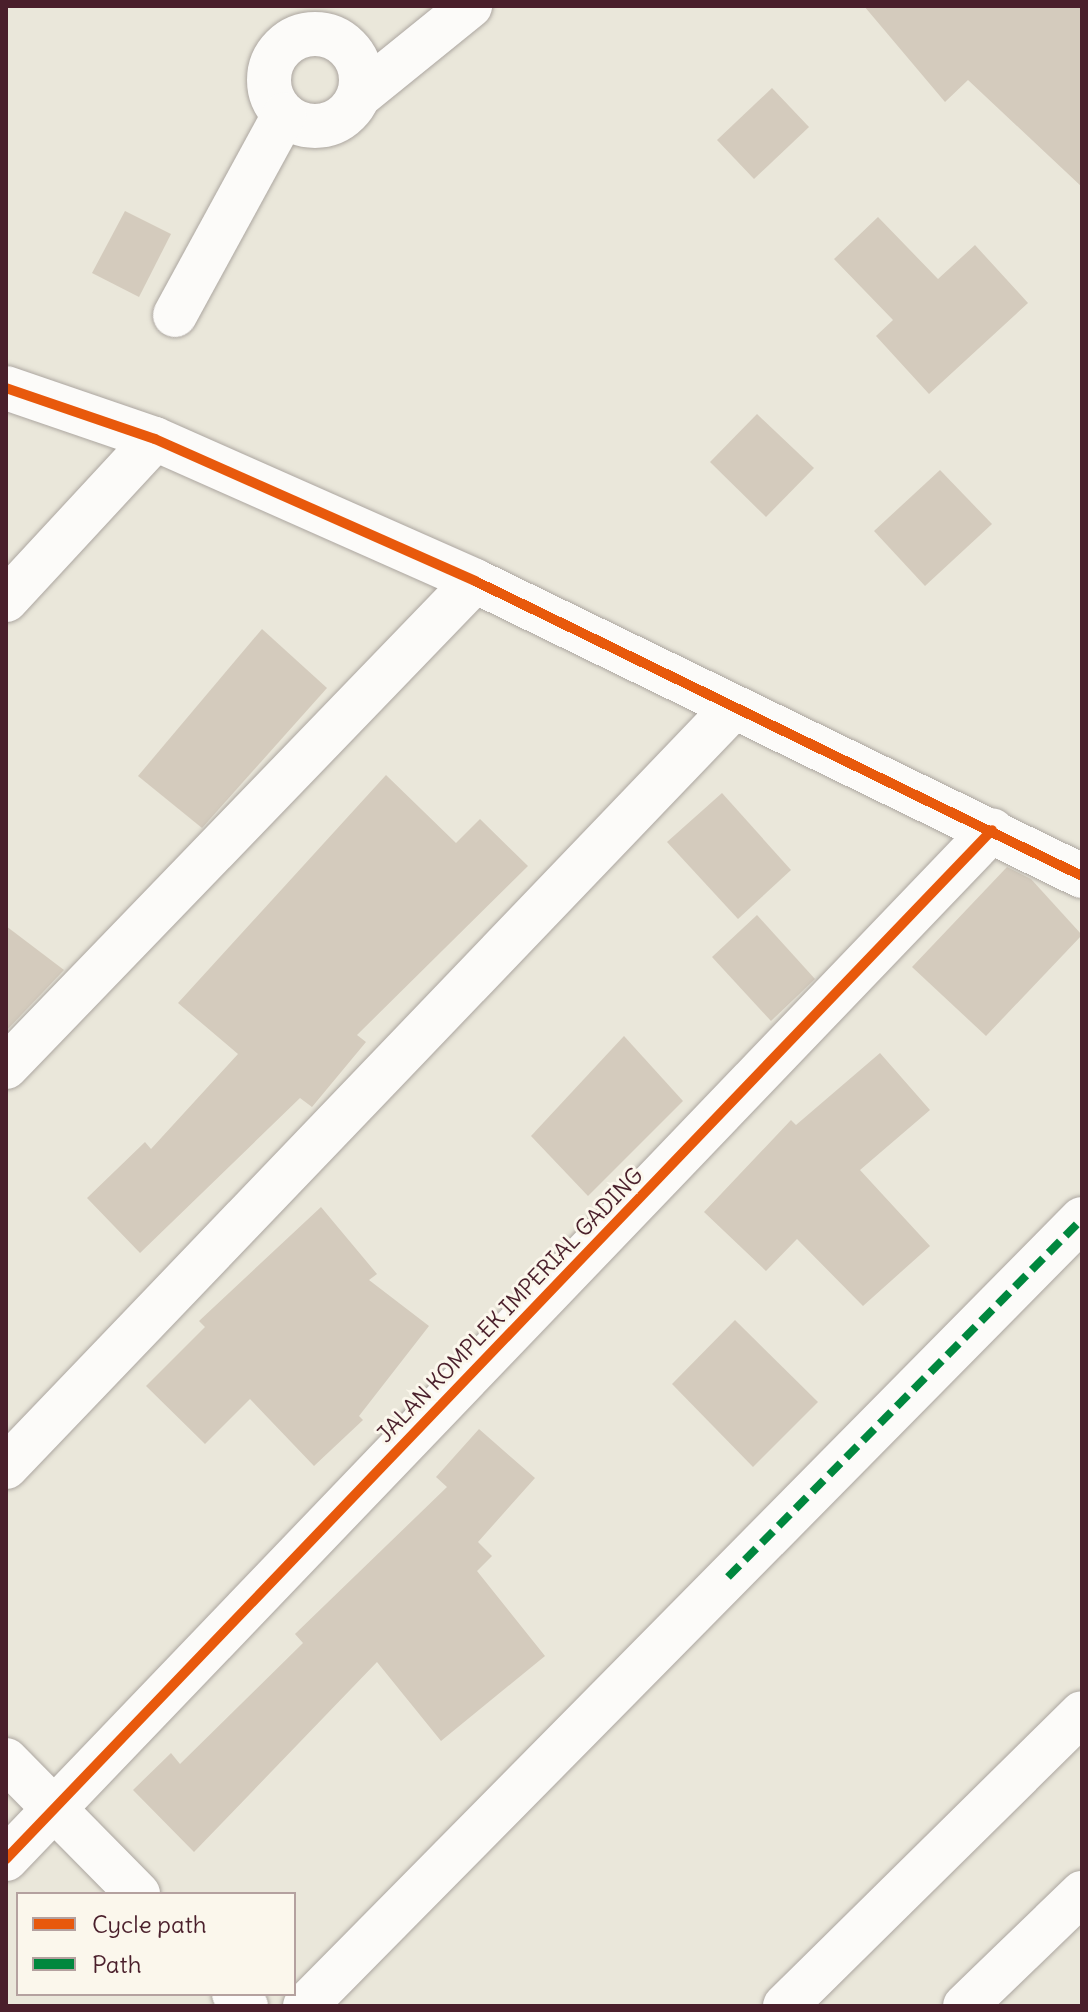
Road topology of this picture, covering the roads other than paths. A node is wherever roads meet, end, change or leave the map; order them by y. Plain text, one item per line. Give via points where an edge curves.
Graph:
1 (352, 6) edge
2 (470, 6) edge
3 (319, 34) junction
4 (359, 96) junction
5 (284, 115) junction
6 (175, 315) dead end
7 (6, 388) edge
8 (155, 439) junction
9 (475, 581) junction
10 (6, 600) edge
11 (733, 708) junction
12 (992, 830) junction
13 (1082, 876) edge
14 (6, 1067) edge
15 (1082, 1219) edge
16 (6, 1467) edge
17 (1082, 1713) edge
18 (6, 1760) edge
19 (56, 1807) junction
20 (6, 1859) edge
21 (136, 1892) edge
22 (1082, 1893) edge
23 (305, 2006) edge
24 (785, 2006) edge
25 (965, 2006) edge

1 - 3 street
2 - 4 street
3 - 4 street via 354,55
3 - 5 street via 292,40 273,62 270,90
4 - 5 street via 326,125
5 - 6 street
7 - 8 street
8 - 9 street
8 - 10 street
9 - 11 street
9 - 14 street
11 - 12 street
11 - 16 street
12 - 13 street
12 - 19 street, JALAN KOMPLEK IMPERIAL GADING
15 - 23 street
17 - 24 street
18 - 19 street
19 - 20 street, JALAN KOMPLEK IMPERIAL GADING
19 - 21 street
22 - 25 street

